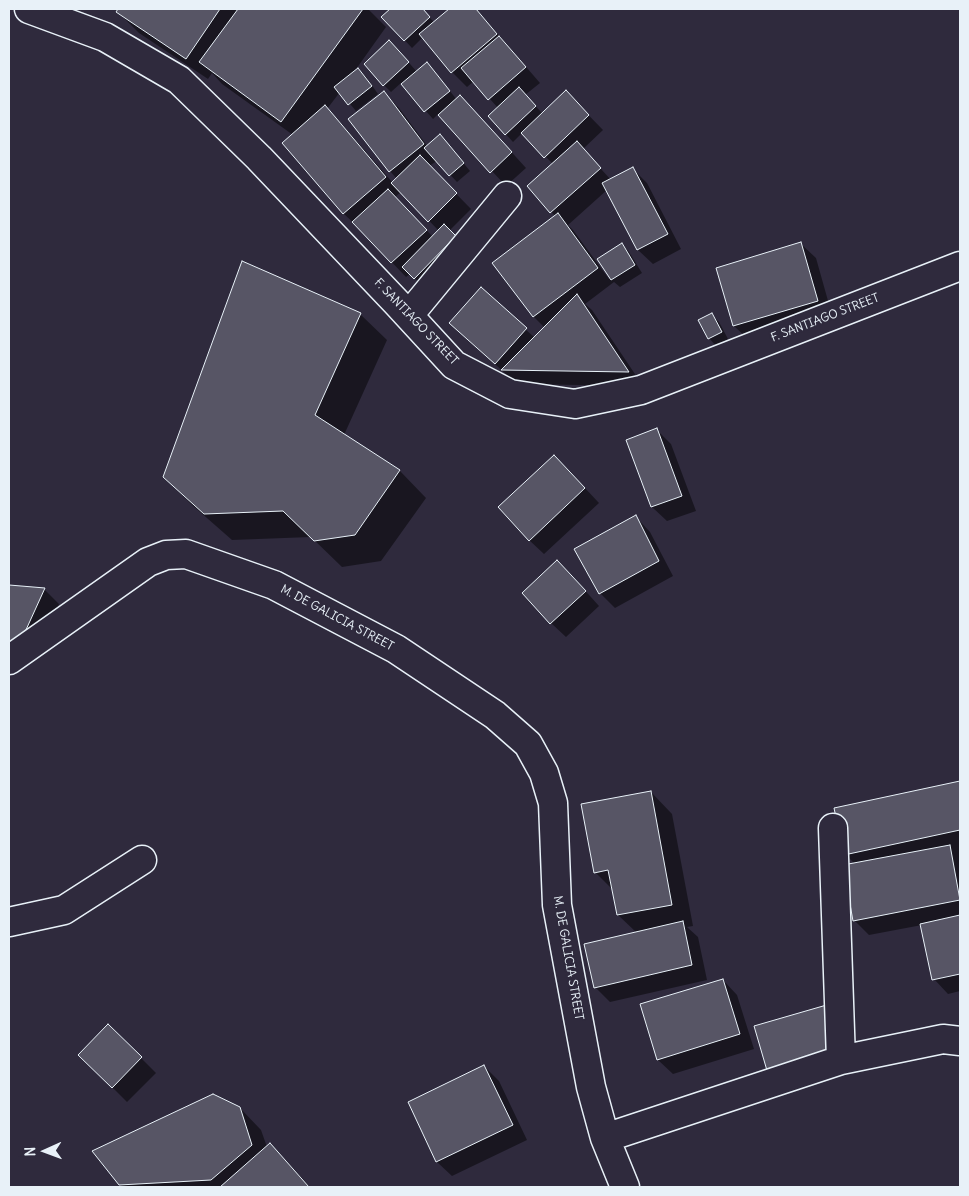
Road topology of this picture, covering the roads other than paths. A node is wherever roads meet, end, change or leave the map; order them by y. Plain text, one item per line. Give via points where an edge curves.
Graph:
1 (29, 9) edge
2 (507, 196) dead end
3 (960, 266) edge
4 (409, 316) junction
5 (9, 660) edge
6 (834, 828) dead end
7 (142, 860) dead end
8 (9, 922) edge
9 (960, 1041) edge
10 (841, 1060) junction
11 (605, 1138) junction
12 (625, 1187) edge

1 - 4 street, F. SANTIAGO STREET via 105,37 178,80 259,158
2 - 4 street
3 - 4 street, F. SANTIAGO STREET via 641,390 574,404 510,394 454,364
5 - 11 street, M. DE GALICIA STREET via 148,562 166,554 186,554 274,585 396,649 495,715 528,744 544,773 553,803 557,905 591,1087
6 - 10 street
7 - 8 street via 64,910
9 - 10 street via 943,1039
10 - 11 street
11 - 12 street, M. DE GALICIA STREET

